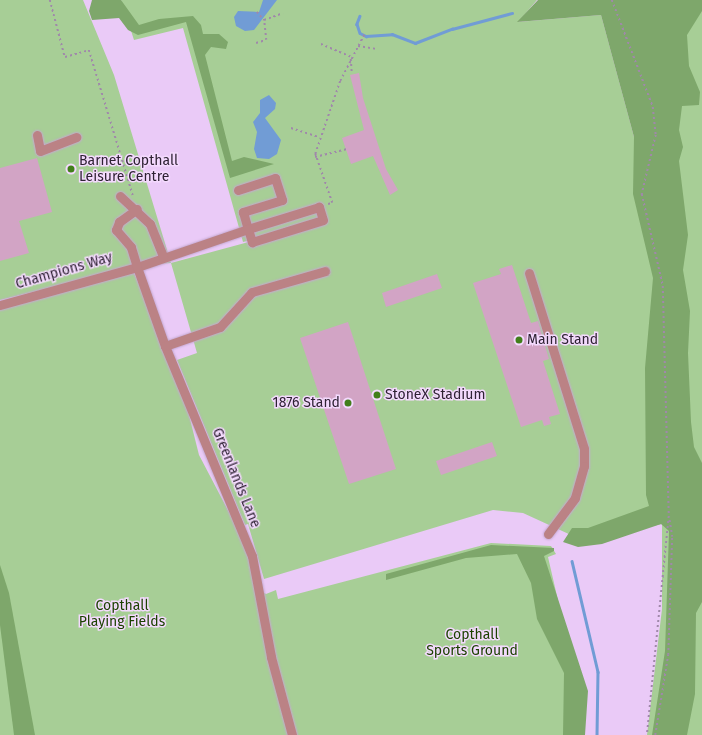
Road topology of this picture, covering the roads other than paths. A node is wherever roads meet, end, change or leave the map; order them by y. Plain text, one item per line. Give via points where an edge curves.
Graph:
1 (36, 135) dead end
2 (76, 137) dead end
3 (238, 190) dead end
4 (120, 196) dead end
5 (282, 200) junction
6 (137, 209) junction
7 (287, 216) junction
8 (248, 228) junction
9 (163, 256) junction
10 (137, 267) junction
11 (325, 271) dead end
12 (529, 272) dead end
13 (0, 305) edge
14 (165, 346) junction
15 (548, 534) dead end
16 (292, 735) edge

1 - 2 street via 40,151
3 - 5 street via 275,178
4 - 6 street
5 - 7 street
5 - 8 street via 243,212
6 - 9 street via 150,224
6 - 10 street, Greenlands Lane via 119,222 116,230 131,247
7 - 8 street
7 - 8 street via 319,207 323,220 252,242
8 - 9 street
9 - 10 street
10 - 13 street, Champions Way
10 - 14 street, Greenlands Lane
11 - 14 street via 252,292 220,327
12 - 15 street via 584,449 584,466 575,498
14 - 16 street, Greenlands Lane via 252,556 271,657

